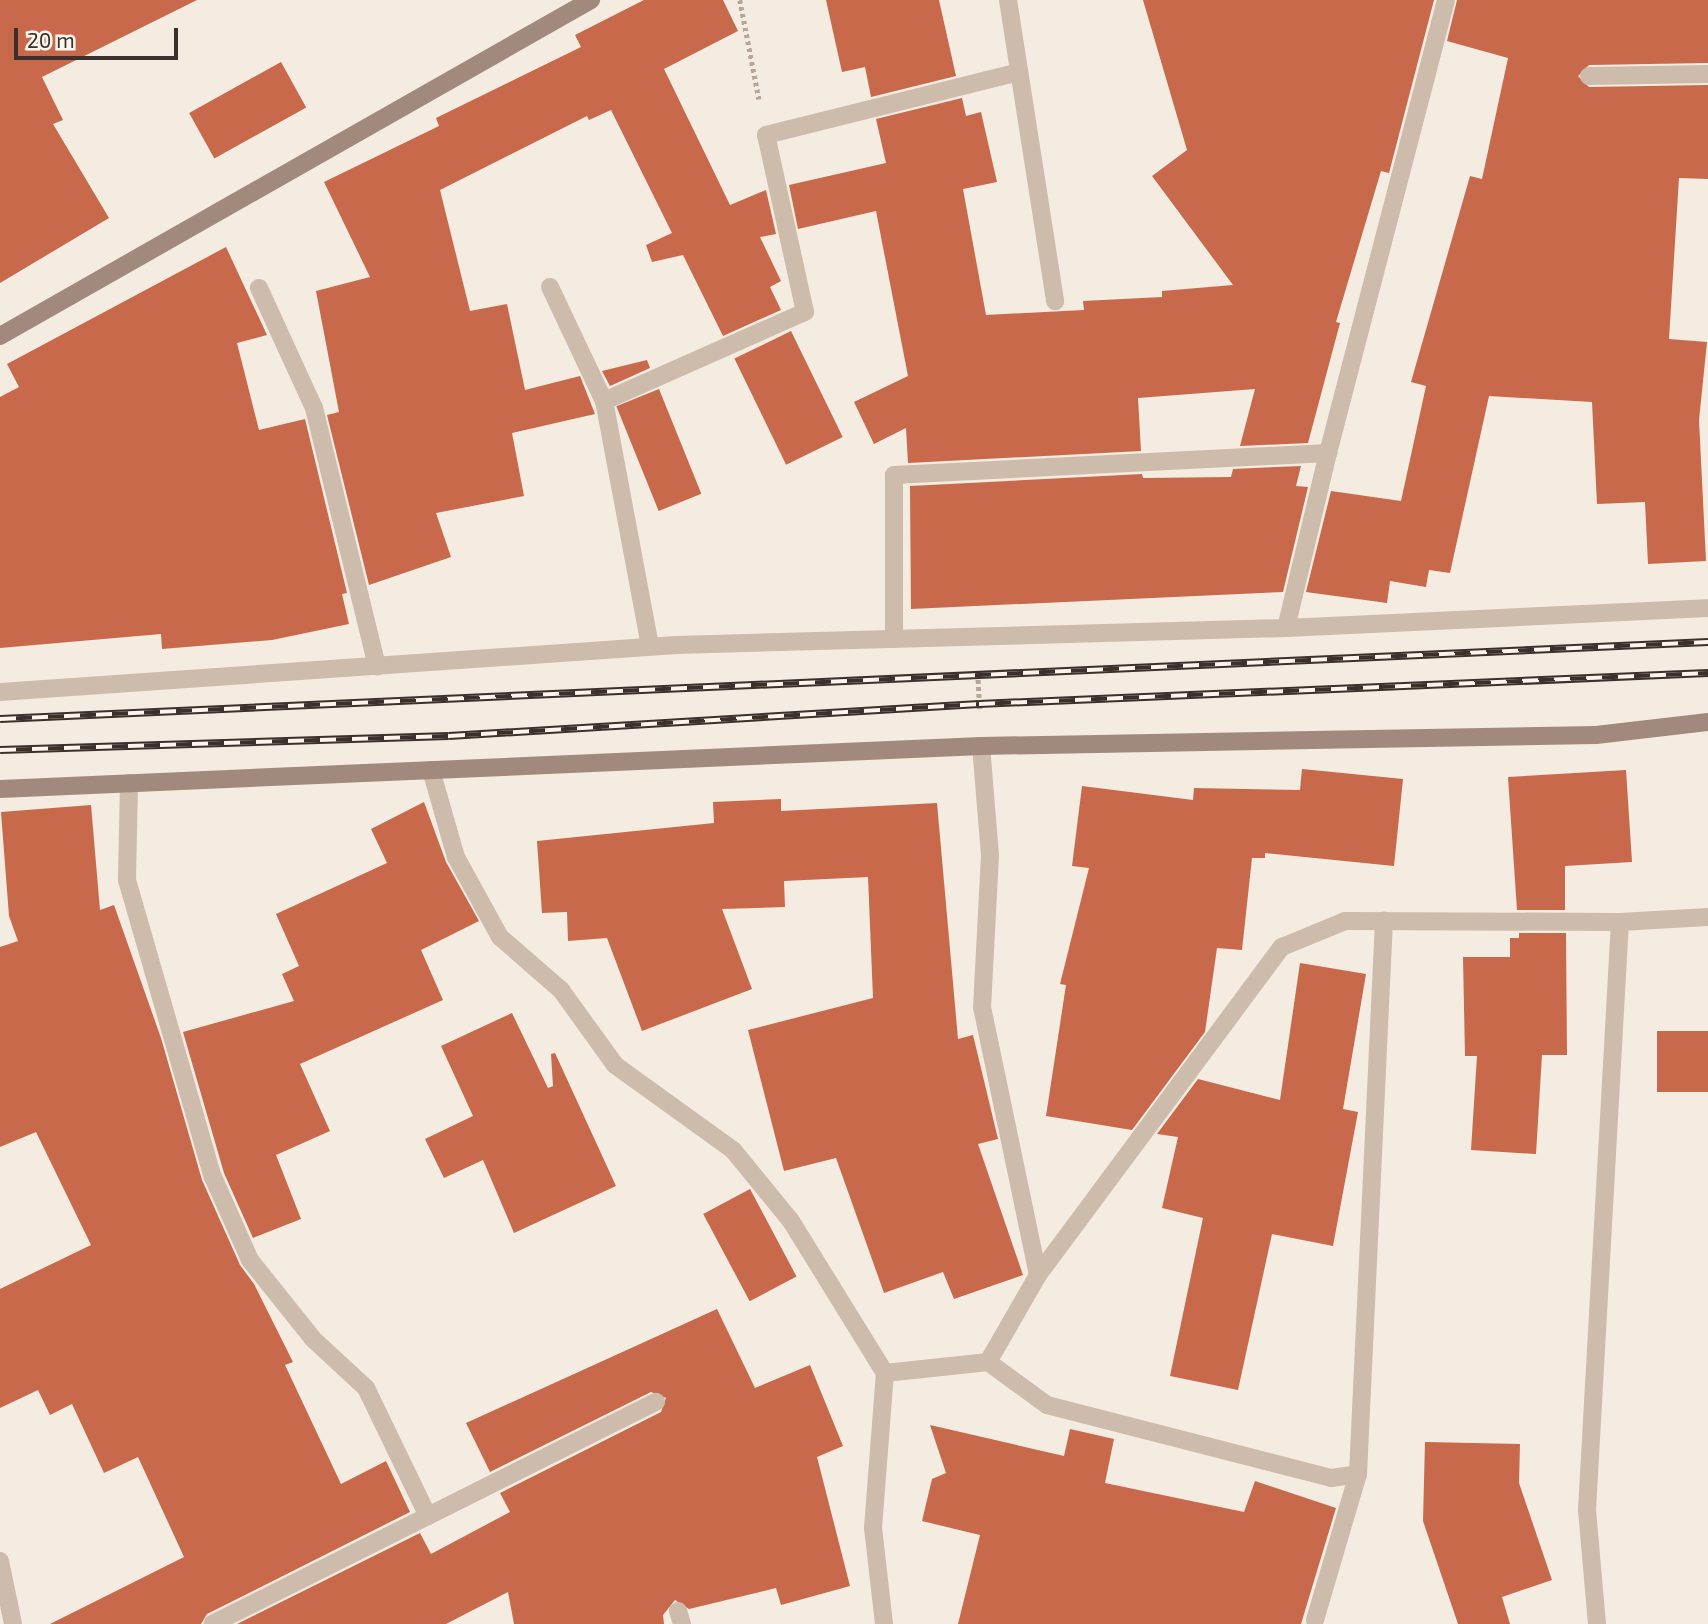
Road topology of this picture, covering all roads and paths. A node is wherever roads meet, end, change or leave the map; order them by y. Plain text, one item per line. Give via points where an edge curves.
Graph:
1 (591, 0) edge
2 (740, 0) edge
3 (1008, 0) edge
4 (1446, 0) edge
5 (1019, 72) junction
6 (1708, 74) edge
7 (1589, 76) dead end
8 (766, 135) junction
9 (551, 287) dead end
10 (259, 288) dead end
11 (1055, 301) dead end
12 (0, 336) edge
13 (604, 401) junction
14 (1328, 453) junction
15 (1708, 608) edge
16 (1286, 628) junction
17 (976, 637) junction
18 (894, 639) junction
19 (650, 646) junction
20 (377, 666) junction
21 (0, 692) edge
22 (1708, 722) edge
23 (981, 746) junction
24 (431, 770) junction
25 (129, 783) junction
26 (0, 789) edge
27 (1708, 918) edge
28 (1384, 921) junction
29 (1620, 922) junction
30 (1038, 1275) junction
31 (988, 1362) junction
32 (885, 1373) junction
33 (656, 1402) dead end
34 (1358, 1474) junction
35 (428, 1516) junction
36 (0, 1561) edge
37 (1315, 1619) dead end
38 (13, 1624) edge
39 (212, 1624) edge
40 (884, 1624) edge
41 (1597, 1624) edge

1 - 12 street
2 - 8 path
3 - 5 street
4 - 14 street
5 - 8 street
5 - 11 street
6 - 7 street
8 - 13 street via 806,312
9 - 13 street
10 - 20 street via 314,408
13 - 19 street
14 - 16 street
14 - 18 street via 894,475
15 - 16 street
16 - 17 street
17 - 18 street
17 - 23 path
18 - 19 street
19 - 20 street
20 - 21 street
22 - 23 street via 1596,735
23 - 24 street
23 - 30 street via 990,855 982,1009
24 - 25 street
24 - 32 street via 456,857 500,937 561,990 615,1065 733,1150 791,1222
25 - 26 street
25 - 35 street via 127,880 212,1177 250,1260 313,1339 366,1388
27 - 29 street
28 - 29 street
28 - 30 street via 1345,921 1282,947
28 - 34 street
29 - 41 street via 1587,1510
30 - 31 street
31 - 32 street
31 - 34 street via 1047,1405 1331,1478
32 - 40 street via 873,1528
33 - 35 street
34 - 37 street
35 - 39 street
36 - 38 street

